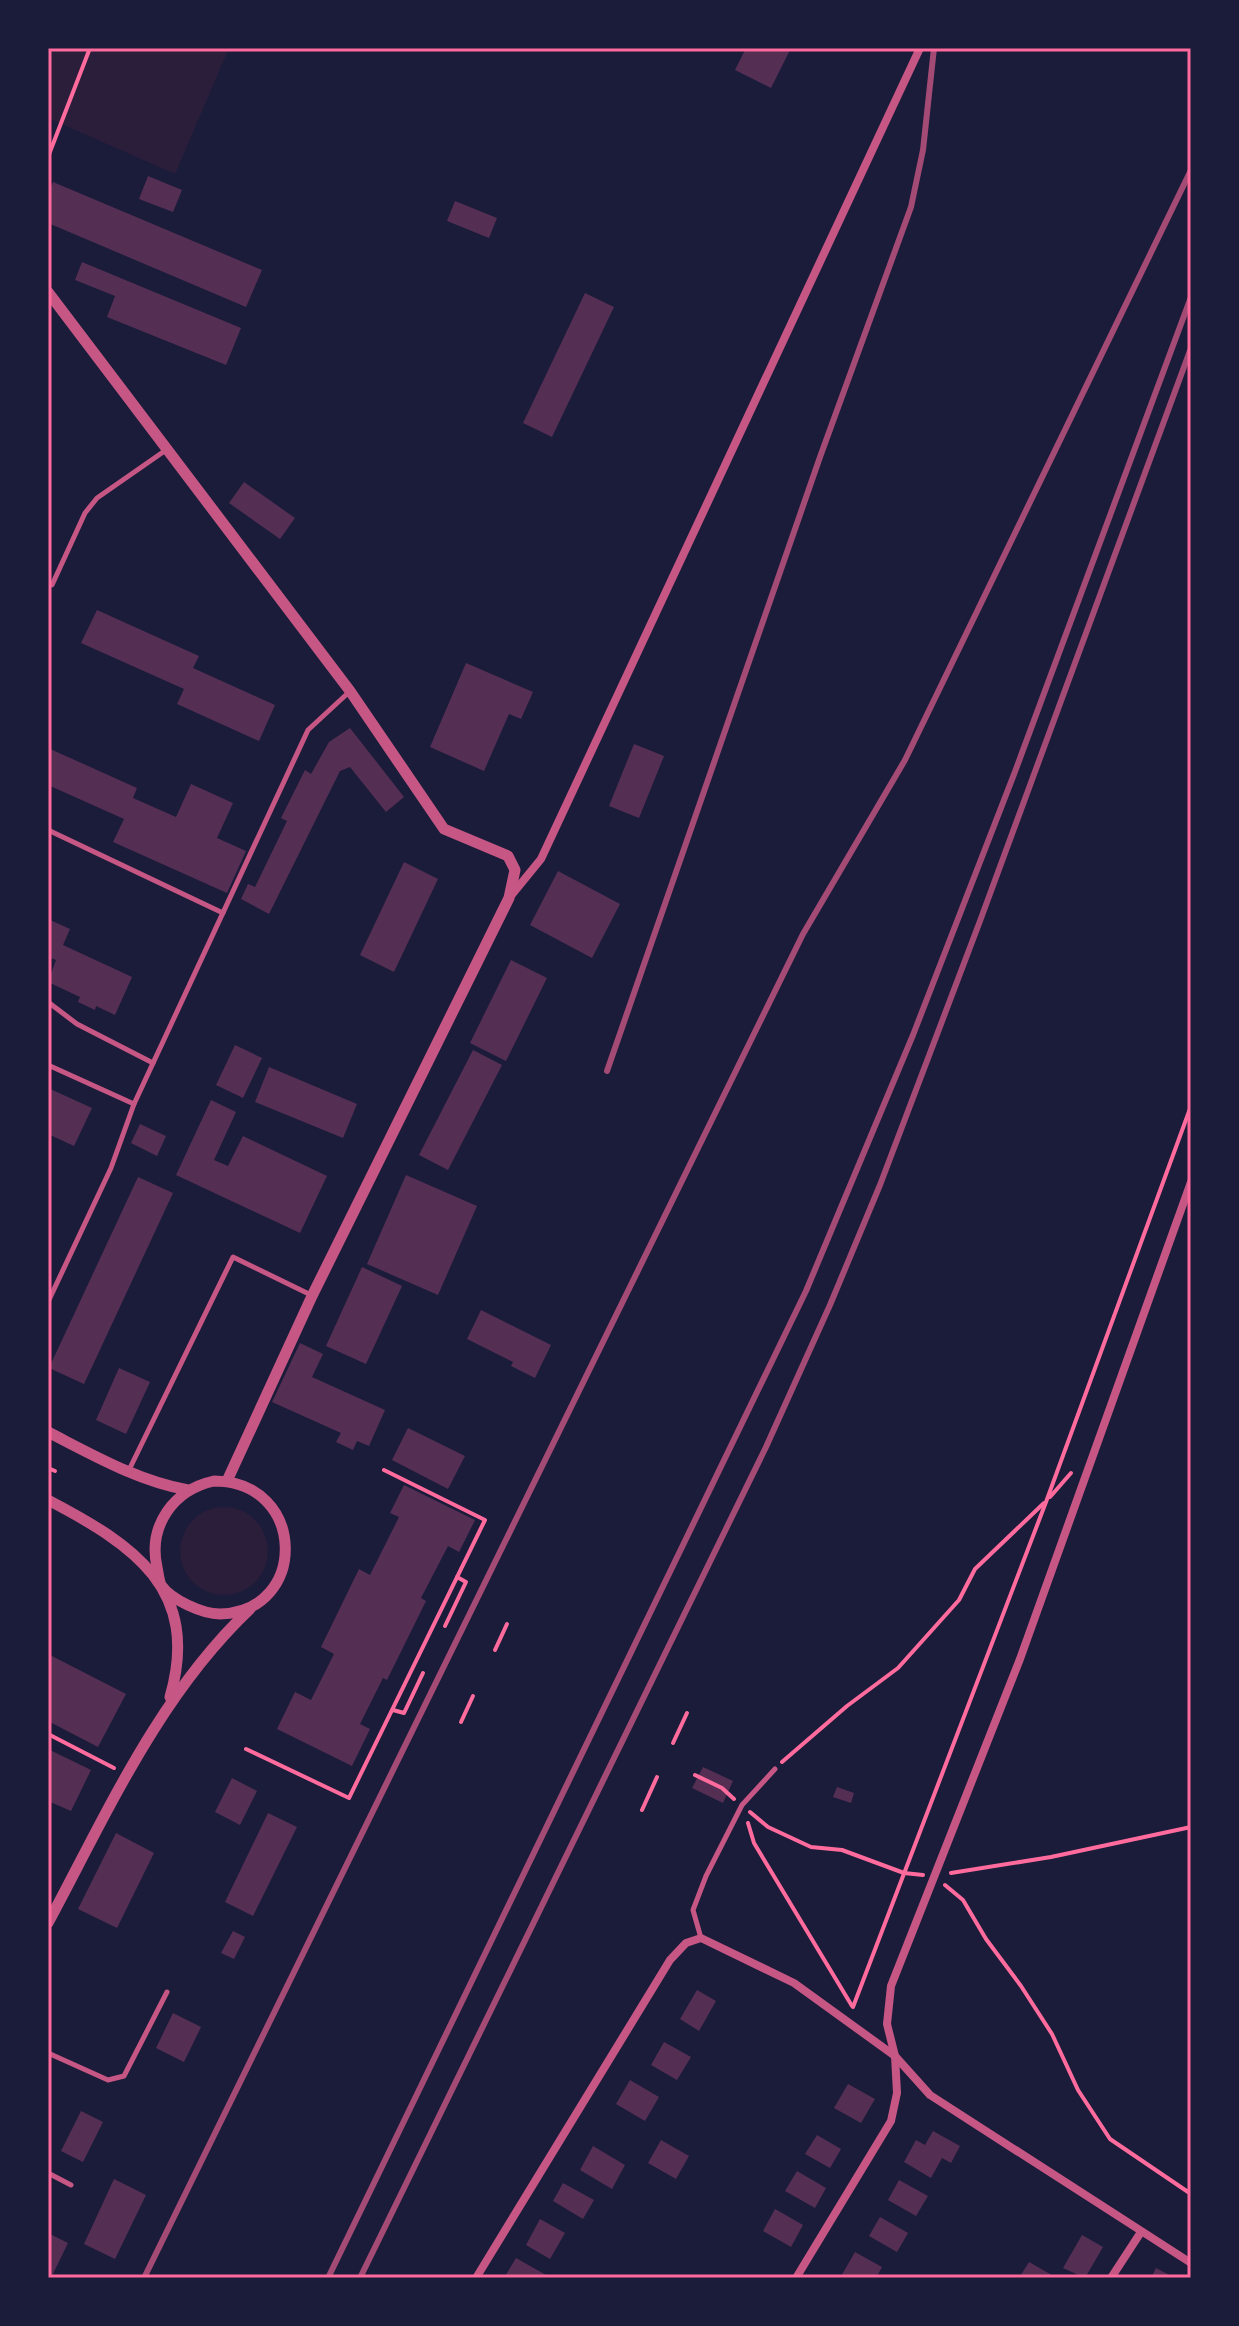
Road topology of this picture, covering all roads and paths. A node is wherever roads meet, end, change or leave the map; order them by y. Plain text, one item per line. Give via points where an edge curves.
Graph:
1 (90, 48) edge
2 (920, 48) edge
3 (48, 157) edge
4 (48, 292) edge
5 (167, 449) junction
6 (48, 585) edge
7 (350, 691) junction
8 (48, 830) edge
9 (509, 898) junction
10 (223, 913) junction
11 (48, 1002) edge
12 (153, 1063) junction
13 (48, 1065) edge
14 (134, 1104) junction
15 (1191, 1106) edge
16 (1191, 1182) edge
17 (312, 1296) junction
18 (48, 1299) edge
19 (48, 1432) edge
20 (1077, 1466) dead end
21 (48, 1468) edge
22 (384, 1470) dead end
23 (55, 1471) dead end
24 (128, 1472) junction
25 (227, 1481) junction
26 (188, 1490) junction
27 (48, 1500) edge
28 (1046, 1502) junction
29 (457, 1577) junction
30 (161, 1585) junction
31 (257, 1603) junction
32 (507, 1624) dead end
33 (445, 1626) dead end
34 (495, 1650) dead end
35 (423, 1673) dead end
36 (473, 1696) dead end
37 (167, 1705) junction
38 (393, 1710) junction
39 (687, 1713) dead end
40 (461, 1722) dead end
41 (48, 1734) edge
42 (673, 1743) dead end
43 (246, 1749) dead end
44 (114, 1768) dead end
45 (775, 1769) joint
46 (695, 1775) dead end
47 (657, 1777) dead end
48 (742, 1805) junction
49 (642, 1810) dead end
50 (934, 1876) junction
51 (48, 1923) edge
52 (701, 1938) junction
53 (167, 1992) dead end
54 (853, 2007) junction
55 (862, 2017) dead end
56 (48, 2053) edge
57 (895, 2056) junction
58 (48, 2173) edge
59 (71, 2185) dead end
60 (1191, 2194) edge
61 (1141, 2232) junction
62 (1191, 2263) edge
63 (476, 2278) edge
64 (796, 2278) edge
65 (1111, 2278) edge

1 - 3 path
2 - 9 street via 541,859
4 - 5 street
5 - 6 lane via 97,498
5 - 7 street
7 - 9 street via 444,829 508,856 515,870
7 - 10 lane via 308,730
8 - 10 lane
9 - 17 street
10 - 12 lane
11 - 12 lane via 77,1024
12 - 14 lane
13 - 14 lane
14 - 18 lane via 111,1168
15 - 28 path
16 - 50 street via 1020,1659
17 - 24 lane via 233,1257
17 - 25 street
19 - 24 street
20 - 28 path
21 - 23 path
22 - 29 path via 485,1520
24 - 26 street
25 - 26 street
25 - 31 street via 268,1501 287,1543 274,1587
26 - 30 street via 166,1510 155,1538
27 - 30 street via 116,1540
28 - 45 path via 975,1569 959,1600 898,1668
28 - 54 path
29 - 33 path via 466,1582
29 - 38 path
30 - 31 street via 198,1610 228,1613
30 - 37 street via 179,1642 178,1669
31 - 37 street via 225,1633
32 - 34 path
35 - 38 path via 404,1713
36 - 40 path
37 - 51 street
38 - 43 path via 349,1798
39 - 42 path
41 - 44 path
45 - 48 lane
46 - 48 path
47 - 49 path
48 - 52 lane via 693,1910
48 - 54 path via 754,1843
50 - 57 street via 891,1986 887,2024
50 - 60 path via 963,1900 1021,1986 1110,2139
52 - 57 street via 794,1983
52 - 63 street via 686,1943 670,1960
53 - 56 lane via 124,2076 108,2080
54 - 55 path
57 - 61 street via 930,2095
57 - 64 street via 897,2093 891,2121
58 - 59 lane
61 - 62 street
61 - 65 street

